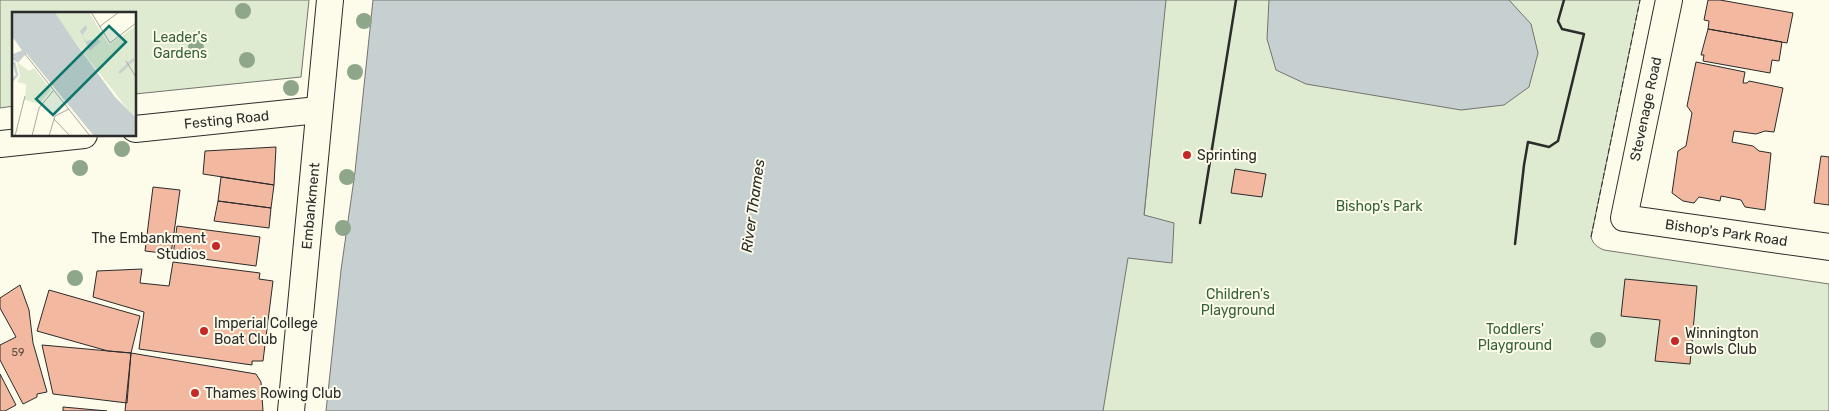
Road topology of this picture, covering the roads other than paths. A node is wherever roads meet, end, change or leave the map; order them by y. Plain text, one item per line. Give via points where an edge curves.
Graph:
1 (330, 0) edge
2 (1669, 0) edge
3 (318, 110) junction
4 (136, 130) edge
5 (75, 136) edge
6 (0, 144) edge
7 (1624, 218) joint
8 (1829, 247) edge
9 (291, 411) edge

1 - 3 street, Embankment
2 - 7 street, Stevenage Road
3 - 4 street, Festing Road
3 - 9 street, Embankment
5 - 6 street
7 - 8 street, Bishop's Park Road

